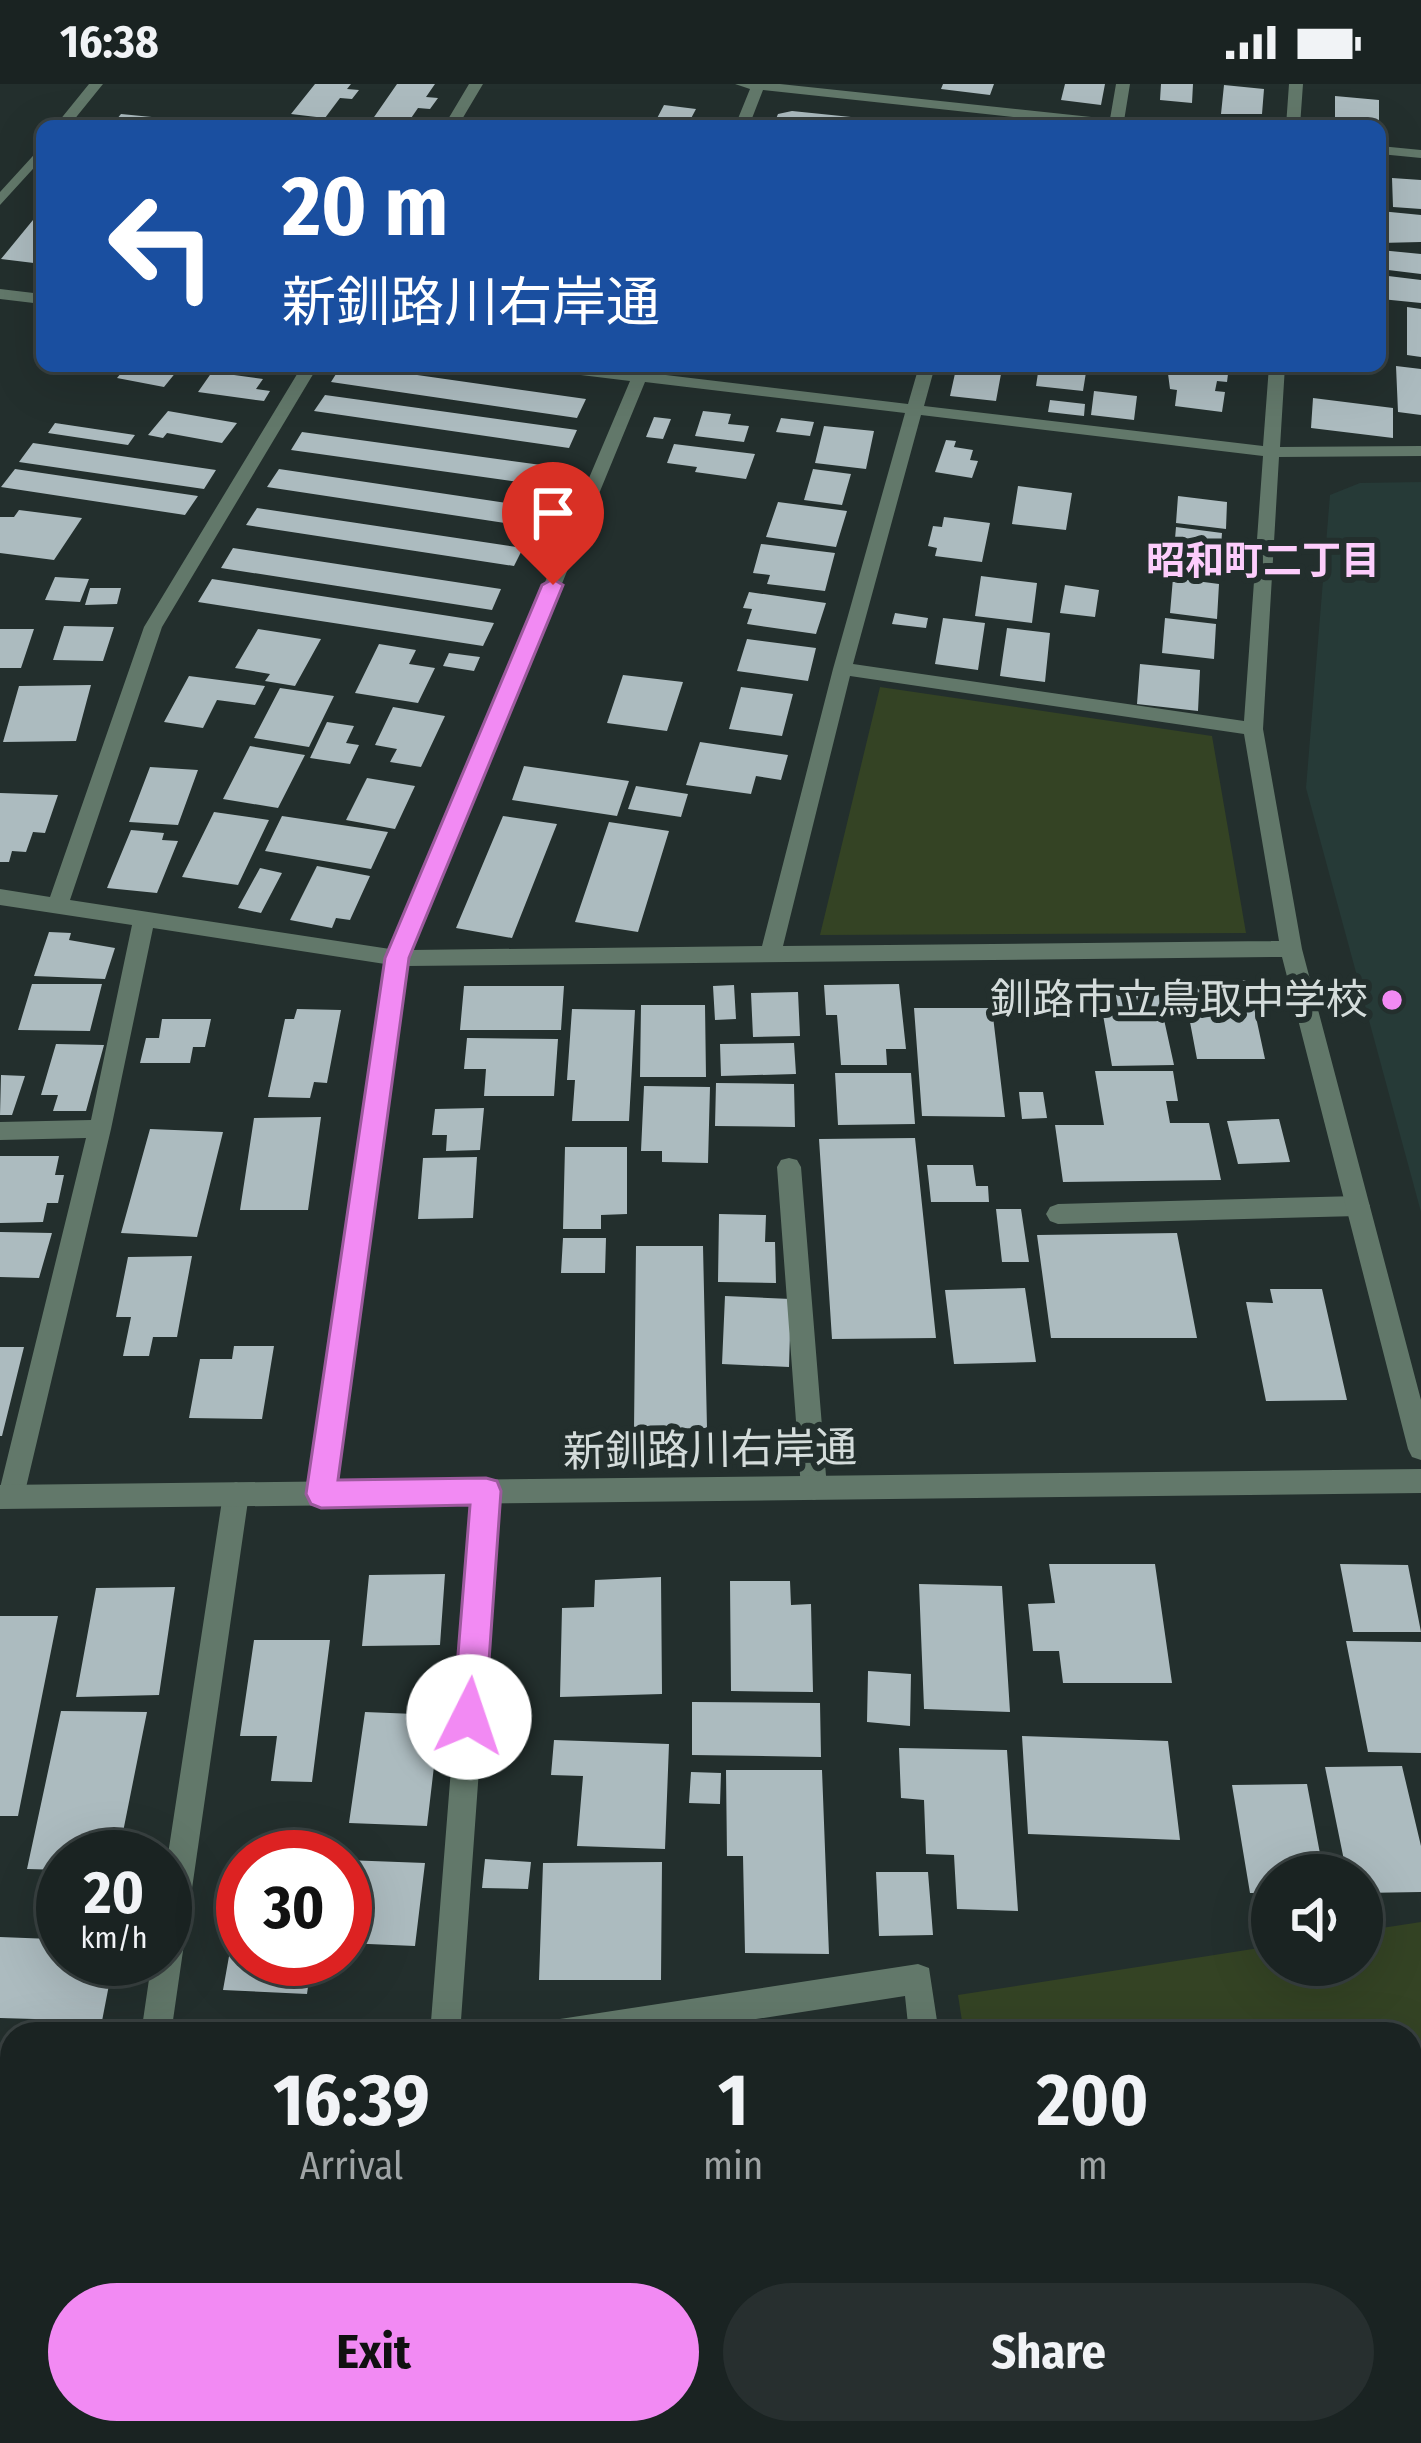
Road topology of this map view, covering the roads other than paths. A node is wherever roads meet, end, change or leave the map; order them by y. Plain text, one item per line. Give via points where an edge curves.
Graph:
1 (96, 84) edge
2 (476, 84) edge
3 (742, 84) edge
4 (914, 84) edge
5 (1123, 84) edge
6 (1296, 84) edge
7 (759, 85) edge
8 (909, 102) junction
9 (997, 119) edge
10 (67, 120) edge
11 (455, 120) edge
12 (744, 120) edge
13 (1117, 120) edge
14 (1293, 120) edge
15 (1386, 151) edge
16 (1421, 154) edge
17 (36, 157) edge
18 (0, 201) edge
19 (0, 294) edge
20 (36, 298) edge
21 (306, 372) edge
22 (641, 372) edge
23 (925, 372) edge
24 (1277, 372) edge
25 (914, 411) junction
26 (1421, 451) edge
27 (1272, 452) junction
28 (842, 669) junction
29 (1253, 729) junction
30 (0, 897) edge
31 (57, 907) junction
32 (144, 920) junction
33 (1291, 949) junction
34 (770, 957) junction
35 (397, 958) junction
36 (100, 1129) junction
37 (0, 1131) edge
38 (789, 1167) dead end
39 (1358, 1206) junction
40 (1058, 1214) dead end
41 (1421, 1449) edge
42 (1421, 1481) edge
43 (814, 1488) junction
44 (486, 1491) junction
45 (236, 1494) junction
46 (321, 1494) junction
47 (5, 1497) edge
48 (158, 2022) edge
49 (446, 2022) edge
50 (638, 2022) edge
51 (923, 2022) edge

1 - 10 street
2 - 11 street
3 - 7 street
4 - 8 street
5 - 13 street
6 - 14 street
7 - 8 street
7 - 12 street
8 - 9 street
15 - 16 street
17 - 18 street
19 - 20 street
21 - 31 street via 153,627
22 - 25 street
22 - 35 street
23 - 25 street
24 - 27 street
25 - 27 street
25 - 28 street
26 - 27 street
27 - 29 street
28 - 29 street
28 - 34 street
29 - 33 street
30 - 31 street
31 - 32 street
32 - 35 street
32 - 36 street
33 - 34 street
33 - 39 street
34 - 35 street
35 - 46 street
36 - 37 street
36 - 47 street
38 - 43 street
39 - 40 street
39 - 41 street
42 - 43 street, 新釧路川右岸通
43 - 44 street, 新釧路川右岸通
44 - 46 street, 新釧路川右岸通
44 - 49 street
45 - 46 street, 新釧路川右岸通
45 - 47 street, 新釧路川右岸通
45 - 48 street
50 - 51 street via 918,1979

